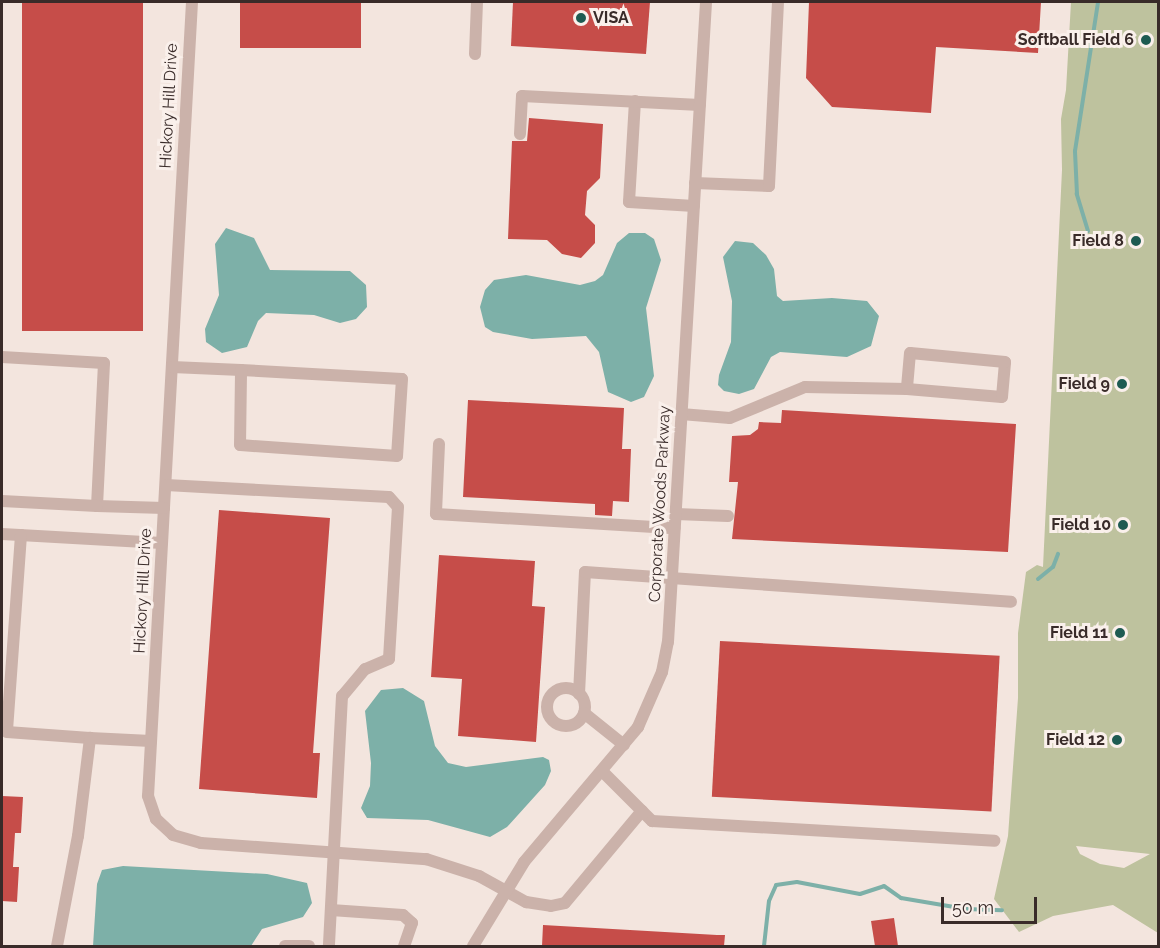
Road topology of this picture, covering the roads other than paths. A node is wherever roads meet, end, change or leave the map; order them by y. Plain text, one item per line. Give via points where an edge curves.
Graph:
1 (192, 2) edge
2 (477, 2) edge
3 (706, 2) edge
4 (778, 2) edge
5 (475, 54) dead end
6 (635, 101) junction
7 (700, 105) junction
8 (520, 134) dead end
9 (695, 183) junction
10 (694, 206) junction
11 (2, 357) edge
12 (172, 366) junction
13 (241, 370) junction
14 (907, 389) junction
15 (681, 414) junction
16 (439, 444) dead end
17 (166, 485) junction
18 (2, 501) edge
19 (97, 506) junction
20 (164, 508) junction
21 (676, 514) junction
22 (728, 516) dead end
23 (675, 528) junction
24 (2, 534) edge
25 (21, 535) junction
26 (162, 543) junction
27 (672, 577) junction
28 (1011, 602) dead end
29 (579, 694) junction
30 (584, 713) junction
31 (90, 738) junction
32 (152, 741) junction
33 (624, 745) junction
34 (602, 771) junction
35 (642, 811) junction
36 (994, 841) dead end
37 (333, 851) junction
38 (504, 891) junction
39 (331, 910) junction
40 (57, 946) edge
41 (285, 946) edge
42 (309, 946) edge
43 (329, 946) edge
44 (404, 946) edge
45 (474, 946) edge

1 - 12 street, Hickory Hill Drive
2 - 5 street
3 - 7 street, Corporate Woods Parkway
4 - 9 street via 769,186
6 - 7 street
6 - 8 street via 522,96
6 - 10 street via 629,201
7 - 9 street, Corporate Woods Parkway
9 - 10 street, Corporate Woods Parkway
10 - 15 street, Corporate Woods Parkway
11 - 19 street via 104,363
12 - 13 street
12 - 17 street, Hickory Hill Drive
13 - 13 street via 402,379 397,456 240,445
14 - 14 street via 1002,397 1005,362 910,354
14 - 15 street via 805,387 730,418
15 - 21 street, Corporate Woods Parkway
16 - 23 street via 436,514
17 - 20 street, Hickory Hill Drive
17 - 37 street via 389,497 398,507 389,659 365,669 342,696
18 - 19 street
19 - 20 street
20 - 26 street, Hickory Hill Drive
21 - 22 street
21 - 23 street, Corporate Woods Parkway
23 - 27 street, Corporate Woods Parkway
24 - 25 street
25 - 26 street
25 - 31 street via 8,732
26 - 32 street, Hickory Hill Drive
27 - 28 street
27 - 29 street via 585,572
27 - 33 street, Corporate Woods Parkway via 662,672 649,709
29 - 30 street
29 - 30 street via 567,689 555,692 548,703 549,716 558,724 570,726
30 - 33 street
31 - 32 street
31 - 40 street via 78,836
32 - 37 street, Hickory Hill Drive via 150,806 161,826 173,835 201,843
33 - 34 street, Corporate Woods Parkway
34 - 35 street
34 - 38 street, Corporate Woods Parkway
35 - 36 street via 652,821
35 - 38 street, Hickory Hill Drive via 566,903 526,902
37 - 38 street, Hickory Hill Drive via 426,859 479,876
37 - 39 street
38 - 45 street, Corporate Woods Parkway
39 - 43 street
39 - 44 street via 403,915 412,923
41 - 42 street

